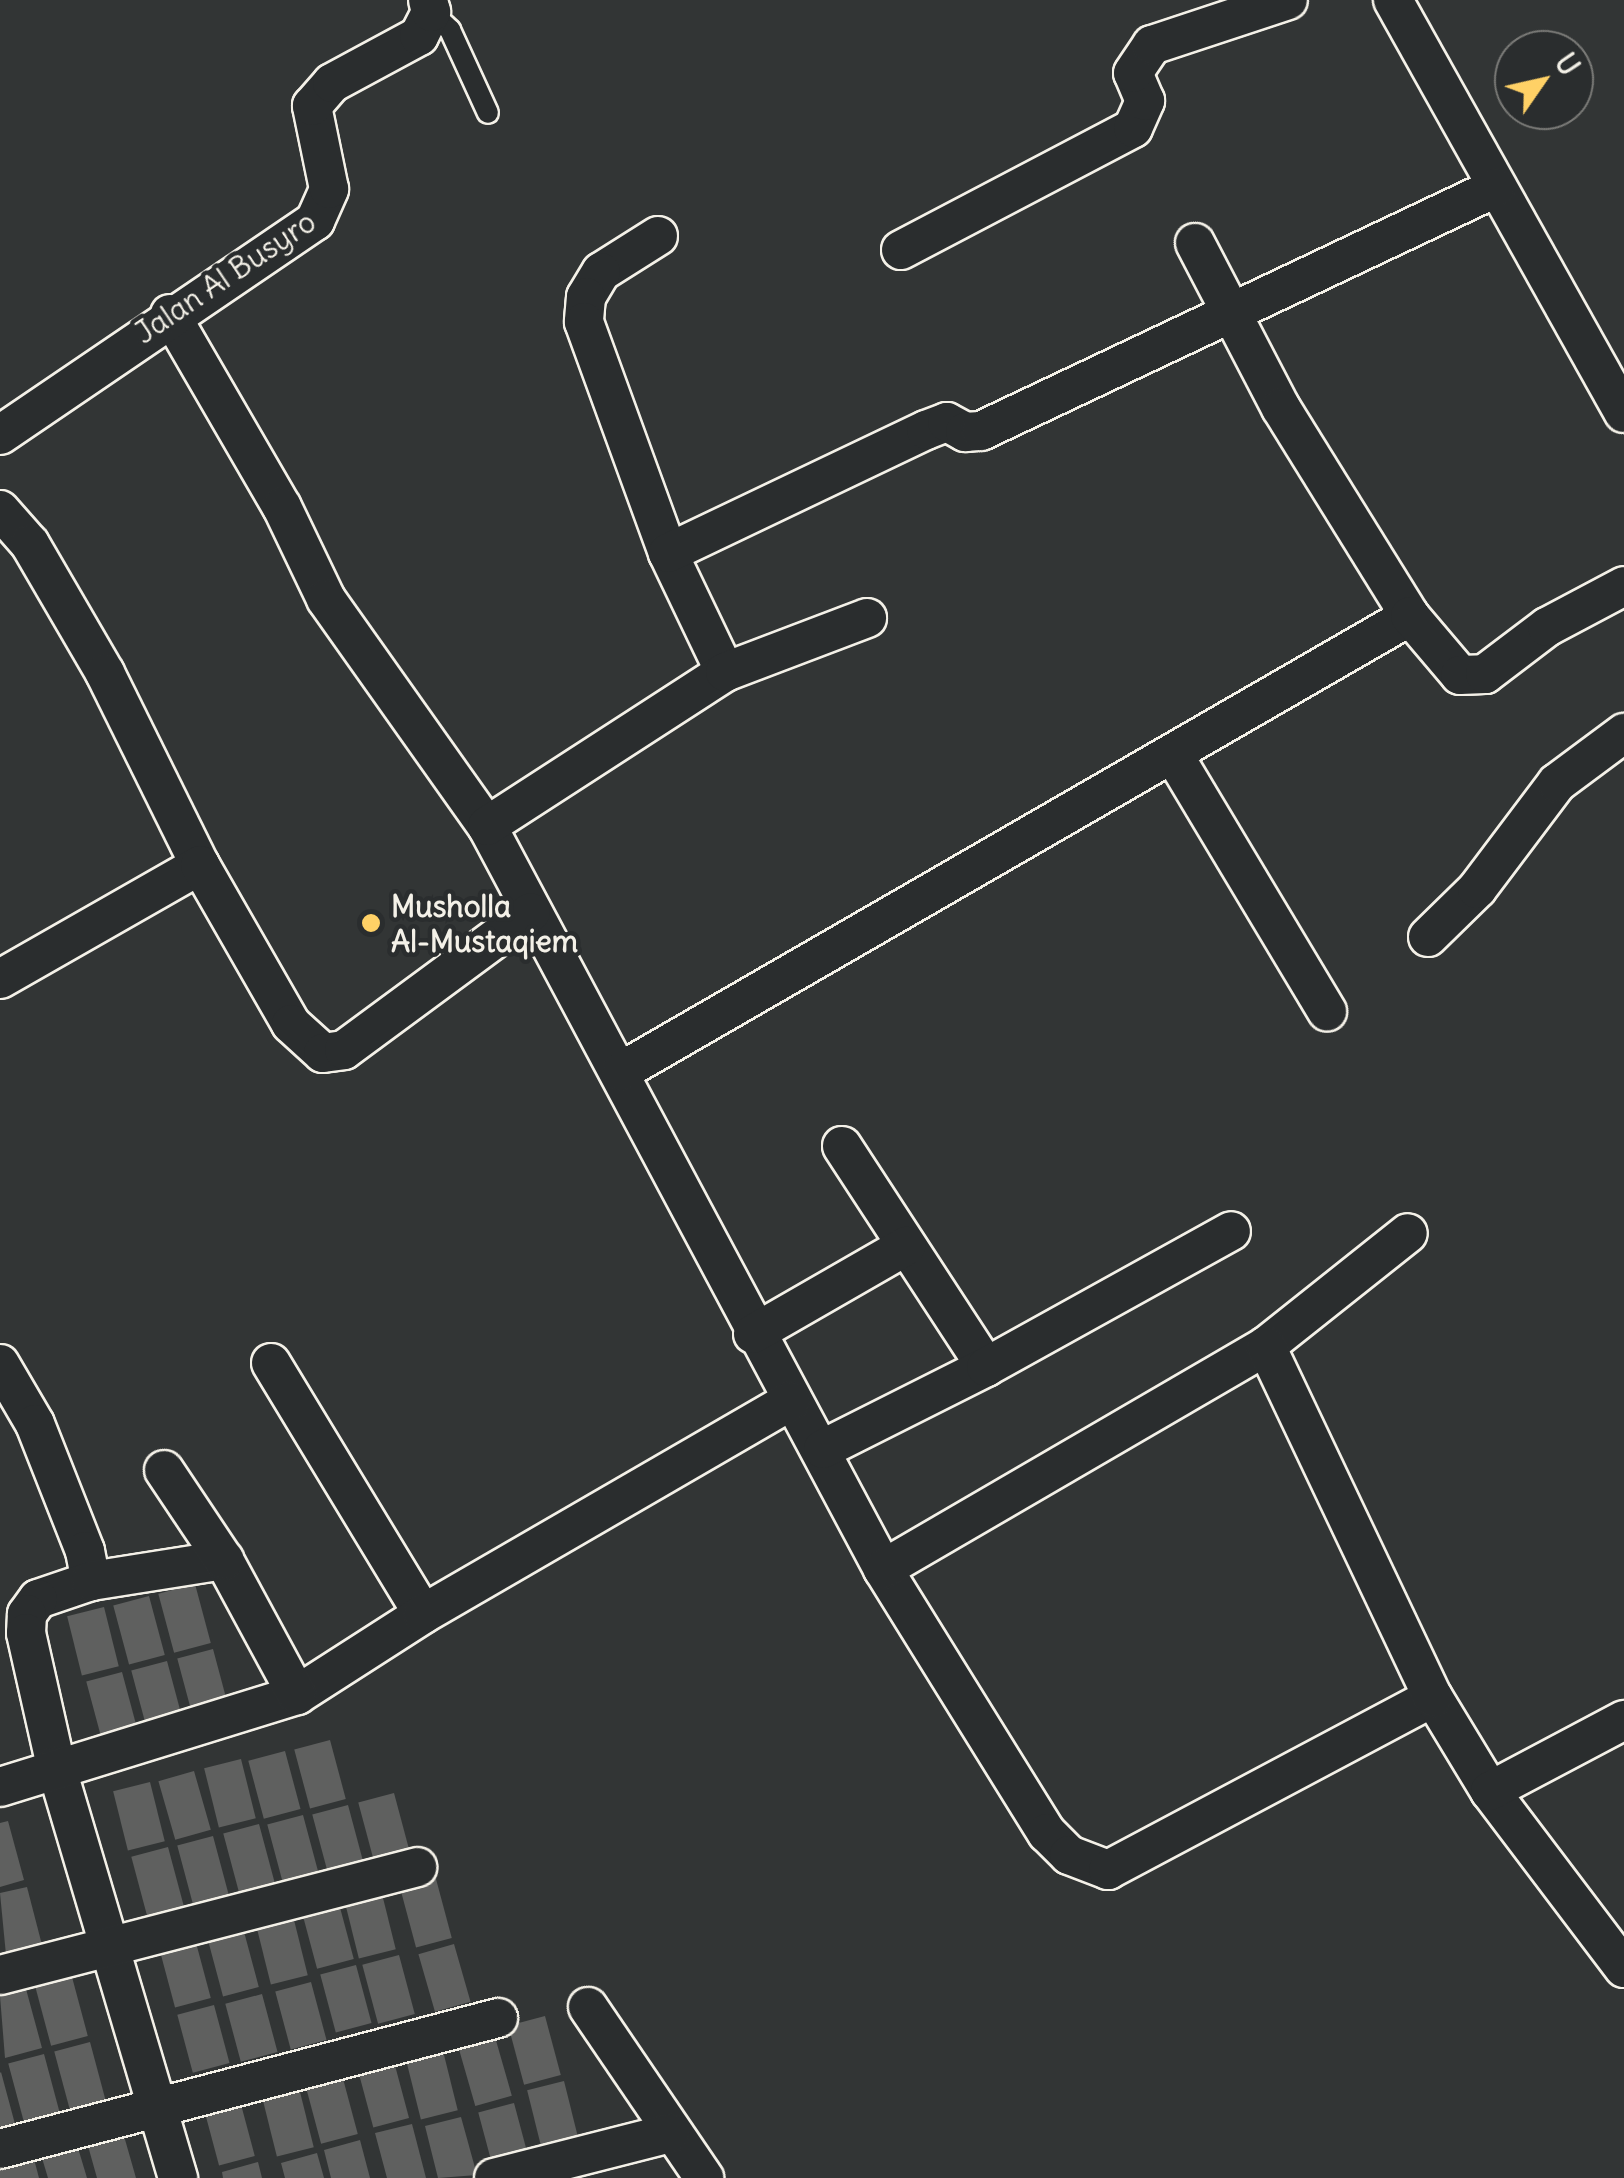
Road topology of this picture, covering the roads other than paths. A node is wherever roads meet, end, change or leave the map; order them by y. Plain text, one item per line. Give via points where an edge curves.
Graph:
1 (1288, 0) edge
2 (1393, 0) edge
3 (430, 6) edge
4 (488, 113) dead end
5 (1495, 188) junction
6 (658, 236) dead end
7 (1195, 243) dead end
8 (901, 250) dead end
9 (170, 314) junction
10 (1228, 315) junction
11 (1624, 412) edge
12 (0, 435) edge
13 (0, 510) edge
14 (668, 553) junction
15 (1624, 586) edge
16 (1410, 616) junction
17 (867, 618) dead end
18 (725, 672) junction
19 (1624, 733) edge
20 (1173, 754) junction
21 (487, 826) junction
22 (200, 865) junction
23 (531, 912) junction
24 (1428, 937) dead end
25 (0, 979) edge
26 (1327, 1011) dead end
27 (622, 1071) junction
28 (842, 1146) dead end
29 (1231, 1231) dead end
30 (1408, 1234) dead end
31 (906, 1246) junction
32 (753, 1334) junction
33 (1266, 1346) junction
34 (272, 1363) dead end
35 (0, 1364) edge
36 (986, 1368) junction
37 (791, 1401) junction
38 (822, 1449) junction
39 (164, 1470) dead end
40 (224, 1560) junction
41 (883, 1569) junction
42 (91, 1581) junction
43 (422, 1614) junction
44 (297, 1696) junction
45 (1433, 1696) junction
46 (1624, 1720) edge
47 (56, 1766) junction
48 (0, 1786) edge
49 (1490, 1791) junction
50 (416, 1867) dead end
51 (108, 1948) junction
52 (1624, 1968) edge
53 (0, 1975) edge
54 (588, 2007) dead end
55 (498, 2018) dead end
56 (159, 2106) junction
57 (670, 2133) junction
58 (0, 2149) edge
59 (178, 2178) edge
60 (494, 2178) edge
61 (704, 2178) edge

1 - 8 street via 1152,45 1133,73 1145,102 1134,128
2 - 5 street
3 - 4 lane via 450,30
3 - 9 street, Jalan Al Busyro via 418,36 332,83 312,106 330,189 323,211
5 - 10 street
5 - 11 street
6 - 14 street via 600,272 586,298 584,322
7 - 10 street
9 - 12 street, Jalan Al Busyro
9 - 21 street via 282,507 326,599
10 - 14 street via 981,431 948,422 926,430
10 - 16 street
13 - 22 street via 30,544 105,673
14 - 18 street
15 - 16 street via 1547,628 1484,674 1460,675
16 - 20 street
17 - 18 street
18 - 21 street
19 - 24 street via 1557,783 1476,889
20 - 26 street
20 - 27 street
21 - 23 street
22 - 23 street via 291,1024 323,1053 344,1050
22 - 25 street
23 - 27 street
27 - 32 street
28 - 31 street
29 - 36 street
30 - 33 street
31 - 32 street
31 - 36 street
32 - 37 street
33 - 41 street
33 - 45 street
34 - 43 street
35 - 42 street via 35,1424
36 - 38 street
37 - 38 street
37 - 43 street
38 - 41 street
39 - 40 street
40 - 42 street
40 - 44 street
41 - 45 street via 1047,1833 1091,1867 1108,1870 1131,1860
42 - 47 street via 38,1599 27,1614
43 - 44 street
44 - 47 street
45 - 49 street
46 - 49 street
47 - 48 street
47 - 51 street
49 - 52 street
50 - 51 street
51 - 53 street
51 - 56 street
54 - 57 street
55 - 56 street
56 - 58 street
56 - 59 street
57 - 60 street
57 - 61 street

